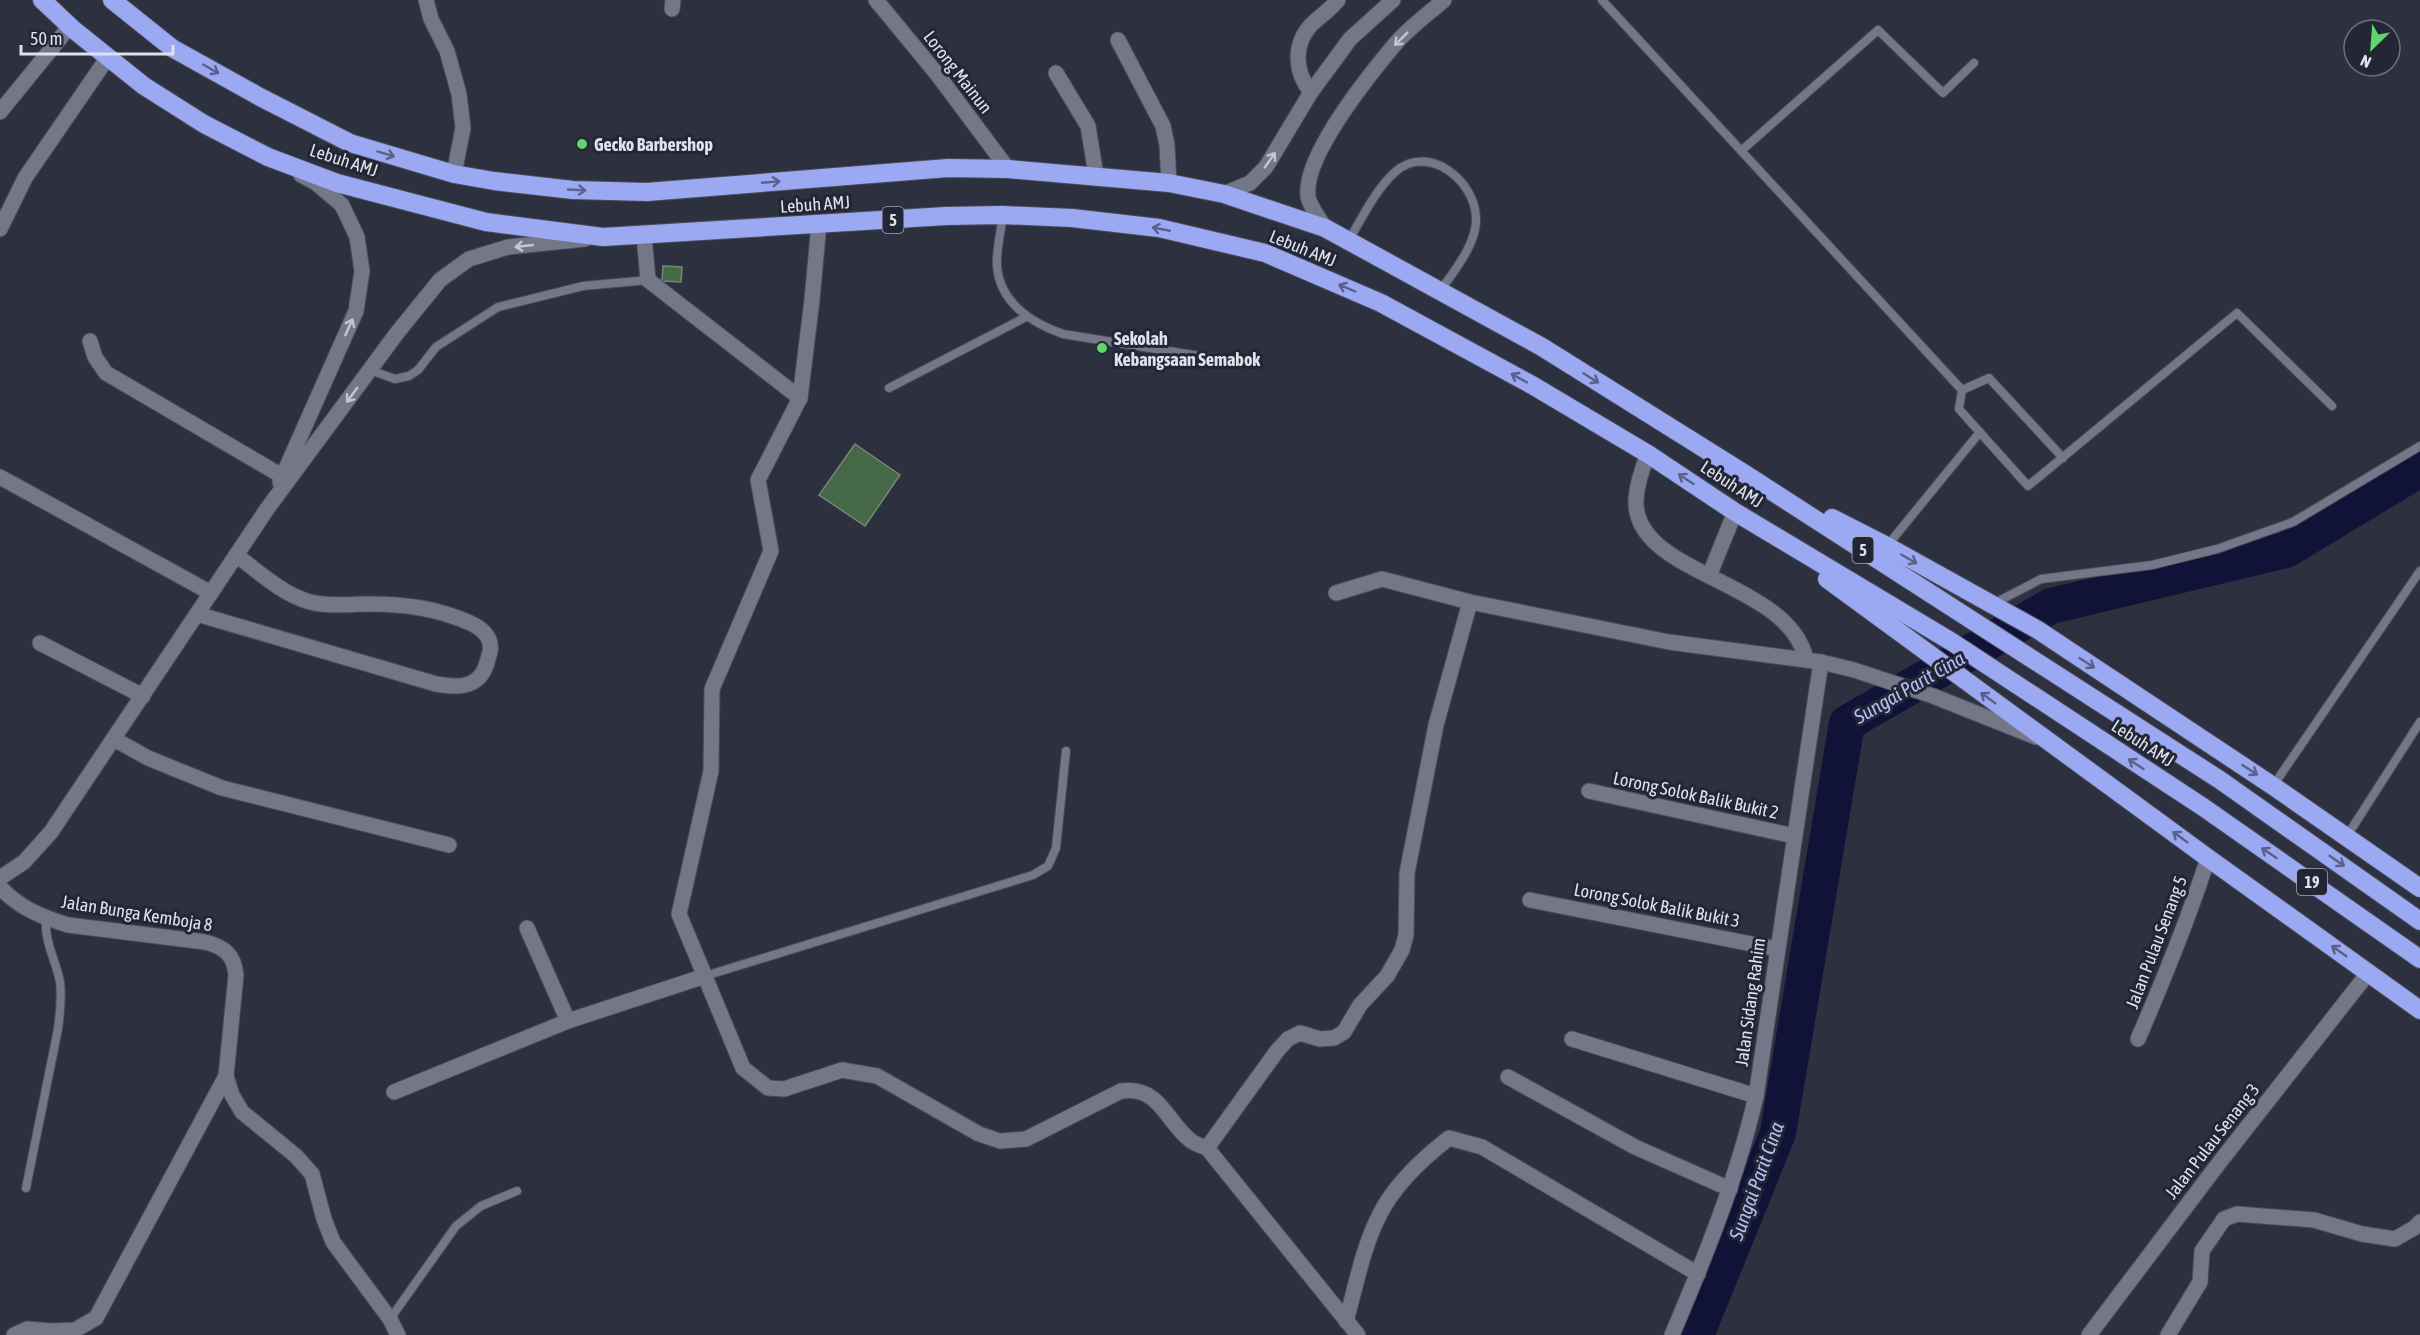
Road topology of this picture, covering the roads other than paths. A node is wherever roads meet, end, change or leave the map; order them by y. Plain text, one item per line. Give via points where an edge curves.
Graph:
1 (42, 0) edge
2 (112, 0) edge
3 (426, 0) edge
4 (876, 0) edge
5 (1338, 0) edge
6 (1393, 0) edge
7 (1444, 0) edge
8 (1602, 0) edge
9 (70, 26) junction
10 (1118, 40) dead end
11 (108, 57) junction
12 (1974, 63) dead end
13 (1056, 73) dead end
14 (1311, 92) junction
15 (0, 112) edge
16 (1741, 151) junction
17 (268, 157) junction
18 (1008, 169) junction
19 (454, 174) junction
20 (1096, 175) junction
21 (1169, 183) junction
22 (1224, 194) junction
23 (1003, 215) junction
24 (819, 224) junction
25 (1325, 228) junction
26 (0, 229) edge
27 (644, 236) junction
28 (603, 237) junction
29 (1348, 241) junction
30 (648, 280) junction
31 (1440, 291) junction
32 (1026, 317) junction
33 (90, 341) dead end
34 (1224, 360) dead end
35 (370, 370) junction
36 (889, 388) dead end
37 (1962, 390) junction
38 (800, 398) junction
39 (2332, 406) dead end
40 (1980, 432) junction
41 (2420, 446) edge
42 (1648, 454) junction
43 (2063, 458) junction
44 (1745, 474) junction
45 (282, 476) junction
46 (0, 477) edge
47 (267, 509) junction
48 (1734, 512) junction
49 (1887, 546) junction
50 (236, 555) junction
51 (2420, 571) edge
52 (1709, 576) junction
53 (211, 593) junction
54 (1336, 593) dead end
55 (1470, 602) junction
56 (1990, 605) junction
57 (197, 614) junction
58 (1981, 626) joint
59 (1952, 642) joint
60 (40, 644) dead end
61 (1814, 661) junction
62 (143, 696) junction
63 (2420, 722) edge
64 (114, 739) junction
65 (2051, 743) junction
66 (1066, 751) dead end
67 (2273, 786) junction
68 (1589, 791) dead end
69 (1794, 836) junction
70 (2347, 836) junction
71 (449, 844) dead end
72 (2208, 858) junction
73 (0, 878) edge
74 (0, 887) edge
75 (2420, 888) edge
76 (1530, 900) dead end
77 (46, 919) junction
78 (2420, 921) edge
79 (526, 928) dead end
80 (1777, 949) junction
81 (2420, 959) edge
82 (2369, 972) junction
83 (705, 976) junction
84 (2420, 1010) edge
85 (568, 1021) junction
86 (1572, 1039) dead end
87 (2138, 1039) dead end
88 (226, 1076) junction
89 (1508, 1077) dead end
90 (394, 1092) dead end
91 (1756, 1096) junction
92 (1207, 1148) junction
93 (26, 1188) dead end
94 (1730, 1189) junction
95 (517, 1191) dead end
96 (2420, 1222) edge
97 (1698, 1274) junction
98 (390, 1319) junction
99 (1346, 1321) junction
100 (14, 1335) edge
101 (398, 1335) edge
102 (1358, 1335) edge
103 (1672, 1335) edge
104 (2089, 1335) edge
105 (2168, 1335) edge

1 - 9 highway, Lebuh AMJ / 5
2 -> 19 highway, Lebuh AMJ / 5 via 172,48 260,98 350,143
3 - 19 street via 459,94 463,128
4 - 18 street, Lorong Mainun
5 - 14 street via 1310,27 1298,54 1298,71
6 - 14 street via 1350,39
7 -> 25 street via 1397,42 1317,154 1308,197
8 - 16 lane
9 - 11 highway, Lebuh AMJ / 5
9 - 15 street
10 - 21 street via 1163,126
11 - 17 highway, Lebuh AMJ / 5 via 144,86 204,124
11 - 26 street via 26,178
12 - 16 lane via 1943,93 1878,30
13 - 20 street via 1088,126
22 -> 14 street via 1250,183 1266,167
16 - 37 lane
17 - 28 highway, Lebuh AMJ / 5 via 337,183 486,222
45 -> 17 street via 356,310 362,271 357,237 342,205 316,183
19 -> 18 highway, Lebuh AMJ / 5 via 573,190 647,192 948,168
18 - 20 highway, Lebuh AMJ / 5
20 - 21 highway, Lebuh AMJ / 5
21 - 22 highway, Lebuh AMJ / 5
22 - 25 highway, Lebuh AMJ / 5
23 - 24 highway, Lebuh AMJ / 5
23 - 32 lane via 997,265 1000,285
42 -> 23 highway, Lebuh AMJ / 5 via 1381,303 1265,253 1159,228
24 - 27 highway, Lebuh AMJ / 5
24 - 38 street
25 - 29 highway, Lebuh AMJ / 5
27 - 28 highway, Lebuh AMJ / 5
27 - 30 street
28 -> 35 street via 508,247 469,259 440,280
29 - 31 highway, Lebuh AMJ / 5
29 - 31 lane via 1396,170 1421,162 1448,170 1470,191 1477,219 1464,255
30 - 35 lane via 583,286 498,307 436,347 409,376 394,379
30 - 38 street
31 -> 44 highway, Lebuh AMJ / 5 via 1542,347
32 - 34 lane via 1064,334
32 - 36 lane
33 - 45 street via 106,373
35 -> 47 street
37 - 40 lane via 1959,409
37 - 43 lane via 1989,378
38 - 83 street via 758,480 771,550 711,689 711,771 680,914
39 - 43 lane via 2237,314
40 - 43 lane via 2028,486
40 - 49 lane
41 - 56 lane via 2293,522 2217,549 2152,565 2041,579
48 -> 42 highway, Lebuh AMJ / 5
42 - 52 street via 1635,501 1640,522 1654,542
44 - 49 highway
44 - 58 highway, Lebuh AMJ / 5
45 - 47 street
46 - 53 street
47 - 50 street
48 - 52 street
48 - 59 highway, Lebuh AMJ / 5
65 -> 48 highway
49 -> 56 highway
50 - 53 street
50 - 57 street via 290,594 310,602 413,606 436,610 478,627 491,647 480,678 470,685 436,684
51 - 67 lane
52 - 61 street via 1779,616
53 - 57 street
54 - 55 street via 1382,579
55 - 61 street via 1669,642
55 - 92 street via 1436,725 1407,873 1406,935 1399,957 1360,1005 1344,1032 1334,1038 1320,1039 1300,1033 1288,1039
56 -> 67 highway via 2038,630
57 - 62 street
58 -> 78 highway, Lebuh AMJ / 19 via 2220,780
81 -> 59 highway, Lebuh AMJ / 19 via 2203,807
60 - 62 street
61 - 65 street via 1933,696
61 - 69 street, Jalan Sidang Rahim
62 - 64 street
63 - 70 lane
64 - 71 street via 148,758 222,788
64 - 73 street via 51,831 24,862
72 -> 65 highway
66 - 83 lane via 1056,848 1048,866 1033,875
67 - 70 highway
68 - 69 street, Lorong Solok Balik Bukit 2
69 - 80 street, Jalan Sidang Rahim
70 - 75 highway
82 -> 72 highway
72 - 87 street, Jalan Pulau Senang 5 via 2169,969
74 - 77 street, Jalan Bunga Kemboja 8 via 26,909
76 - 80 street, Lorong Solok Balik Bukit 3
77 - 88 street, Jalan Bunga Kemboja 8 via 205,942 229,952 236,975
77 - 93 lane via 45,931 60,983 61,1005
79 - 85 street
80 - 91 street, Jalan Sidang Rahim
82 - 84 highway
82 - 104 street, Jalan Pulau Senang 3
83 - 85 street
83 - 92 street via 743,1068 768,1088 784,1089 842,1070 877,1076 979,1134 1000,1141 1026,1139 1121,1090 1135,1089 1149,1094 1191,1142
85 - 90 street
86 - 91 street
88 - 98 street, Jalan Bunga Kemboja 8 via 242,1112 312,1174 333,1242
88 - 100 street via 96,1318 75,1330 27,1329
89 - 94 street via 1635,1147
91 - 94 street, Jalan Sidang Rahim
92 - 99 street
94 - 97 street, Jalan Sidang Rahim
95 - 98 lane via 481,1206 456,1226
96 - 105 street via 2395,1239 2314,1220 2237,1214 2224,1220 2202,1251 2200,1282
97 - 99 street via 1482,1147 1449,1138 1401,1183 1380,1214
97 - 103 street, Jalan Sidang Rahim
98 - 101 street, Jalan Bunga Kemboja 8
99 - 102 street

